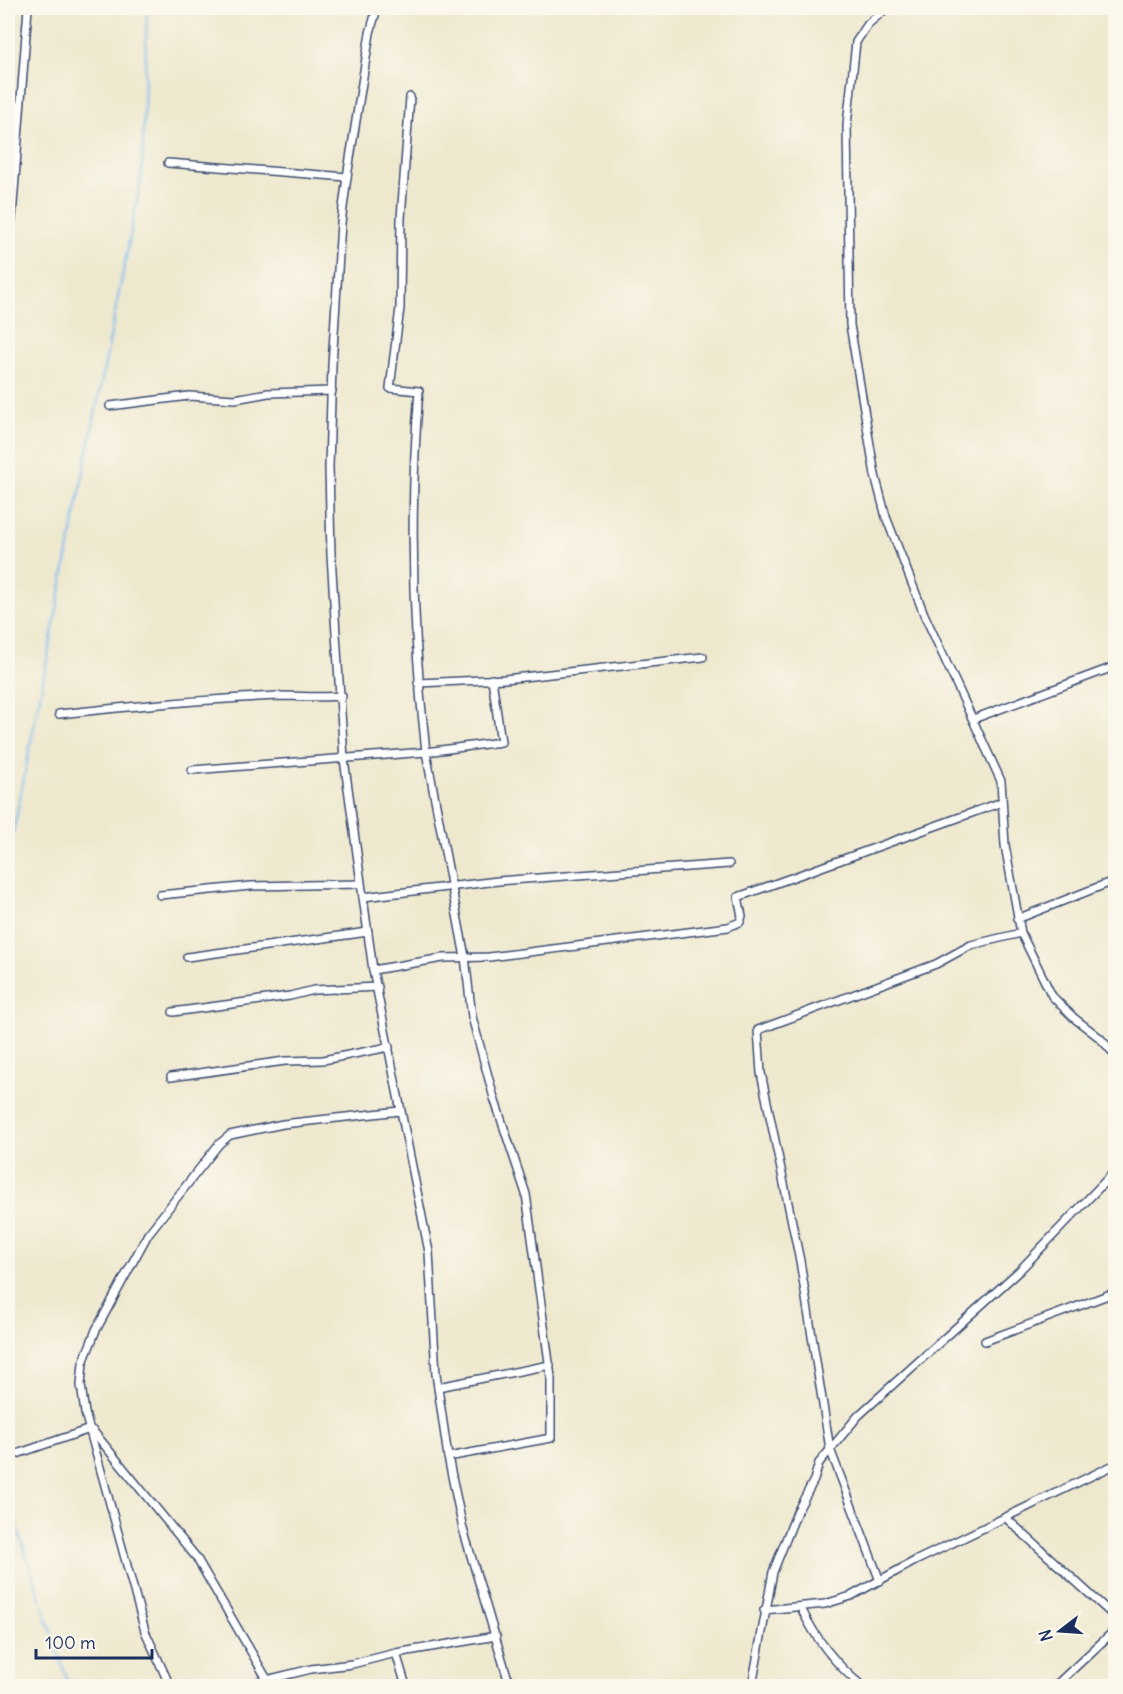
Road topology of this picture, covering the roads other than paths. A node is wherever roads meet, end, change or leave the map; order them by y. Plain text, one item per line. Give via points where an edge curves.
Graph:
1 (28, 8) edge
2 (377, 8) edge
3 (887, 8) edge
4 (410, 97) dead end
5 (168, 164) dead end
6 (347, 177) junction
7 (8, 244) edge
8 (332, 391) junction
9 (110, 406) dead end
10 (703, 657) dead end
11 (1116, 666) edge
12 (492, 679) junction
13 (418, 683) junction
14 (342, 696) junction
15 (59, 714) dead end
16 (973, 719) junction
17 (426, 752) junction
18 (344, 759) junction
19 (192, 770) dead end
20 (1002, 802) junction
21 (729, 864) dead end
22 (1116, 880) edge
23 (360, 884) junction
24 (452, 886) junction
25 (160, 895) dead end
26 (363, 897) junction
27 (1017, 919) junction
28 (368, 932) junction
29 (1021, 933) junction
30 (187, 957) dead end
31 (465, 957) junction
32 (373, 970) junction
33 (378, 987) junction
34 (173, 1012) dead end
35 (389, 1047) junction
36 (1116, 1056) edge
37 (171, 1077) dead end
38 (400, 1111) junction
39 (1116, 1170) edge
40 (1116, 1292) edge
41 (986, 1341) dead end
42 (550, 1365) junction
43 (438, 1387) junction
44 (90, 1429) junction
45 (830, 1449) junction
46 (8, 1457) edge
47 (448, 1457) junction
48 (1116, 1464) edge
49 (1006, 1518) junction
50 (880, 1581) junction
51 (801, 1608) junction
52 (764, 1610) junction
53 (1116, 1618) edge
54 (1116, 1629) edge
55 (496, 1636) junction
56 (396, 1653) junction
57 (266, 1679) junction
58 (170, 1686) edge
59 (242, 1686) edge
60 (271, 1686) edge
61 (406, 1686) edge
62 (510, 1686) edge
63 (752, 1686) edge
64 (862, 1686) edge
65 (1056, 1686) edge

1 - 7 street
2 - 6 street
3 - 16 street via 860,33 853,60 846,172 850,325 874,474 886,517 924,614
4 - 13 street via 401,218 400,308 390,388 419,391 411,540
5 - 6 street
6 - 8 street
8 - 9 street via 268,393 235,399 189,396
8 - 14 street via 331,555
10 - 12 street
11 - 16 street
12 - 13 street
12 - 17 street via 501,742
13 - 17 street
14 - 15 street via 174,703
14 - 18 street
16 - 20 street via 1001,781
17 - 18 street
17 - 24 street
18 - 19 street
18 - 23 street
20 - 27 street
20 - 31 street via 738,897 740,922 728,927
21 - 24 street
22 - 27 street
23 - 25 street via 251,886
23 - 26 street
24 - 26 street
24 - 31 street
26 - 28 street
27 - 29 street
28 - 30 street
28 - 32 street
29 - 36 street via 1052,996
29 - 45 street via 971,945 936,964 758,1030 760,1073 800,1261
31 - 32 street
31 - 42 street via 479,1046 526,1194
32 - 33 street
33 - 34 street via 315,990
33 - 35 street
35 - 37 street via 323,1060 285,1061
35 - 38 street
38 - 43 street via 429,1252
38 - 44 street via 283,1124 230,1135 219,1144 148,1234 96,1330 83,1363 81,1385
39 - 45 street via 1027,1263 889,1385
40 - 41 street
42 - 43 street
42 - 47 street via 551,1438
43 - 47 street
44 - 46 street
44 - 57 street via 196,1557
44 - 58 street via 145,1631
45 - 50 street
45 - 52 street via 819,1462 779,1556
47 - 55 street via 463,1528
48 - 49 street
49 - 50 street
49 - 53 street
50 - 51 street via 850,1596
51 - 52 street
51 - 64 street via 823,1648
52 - 63 street
54 - 65 street
55 - 56 street
55 - 62 street
56 - 57 street
56 - 61 street
57 - 59 street
57 - 60 street

